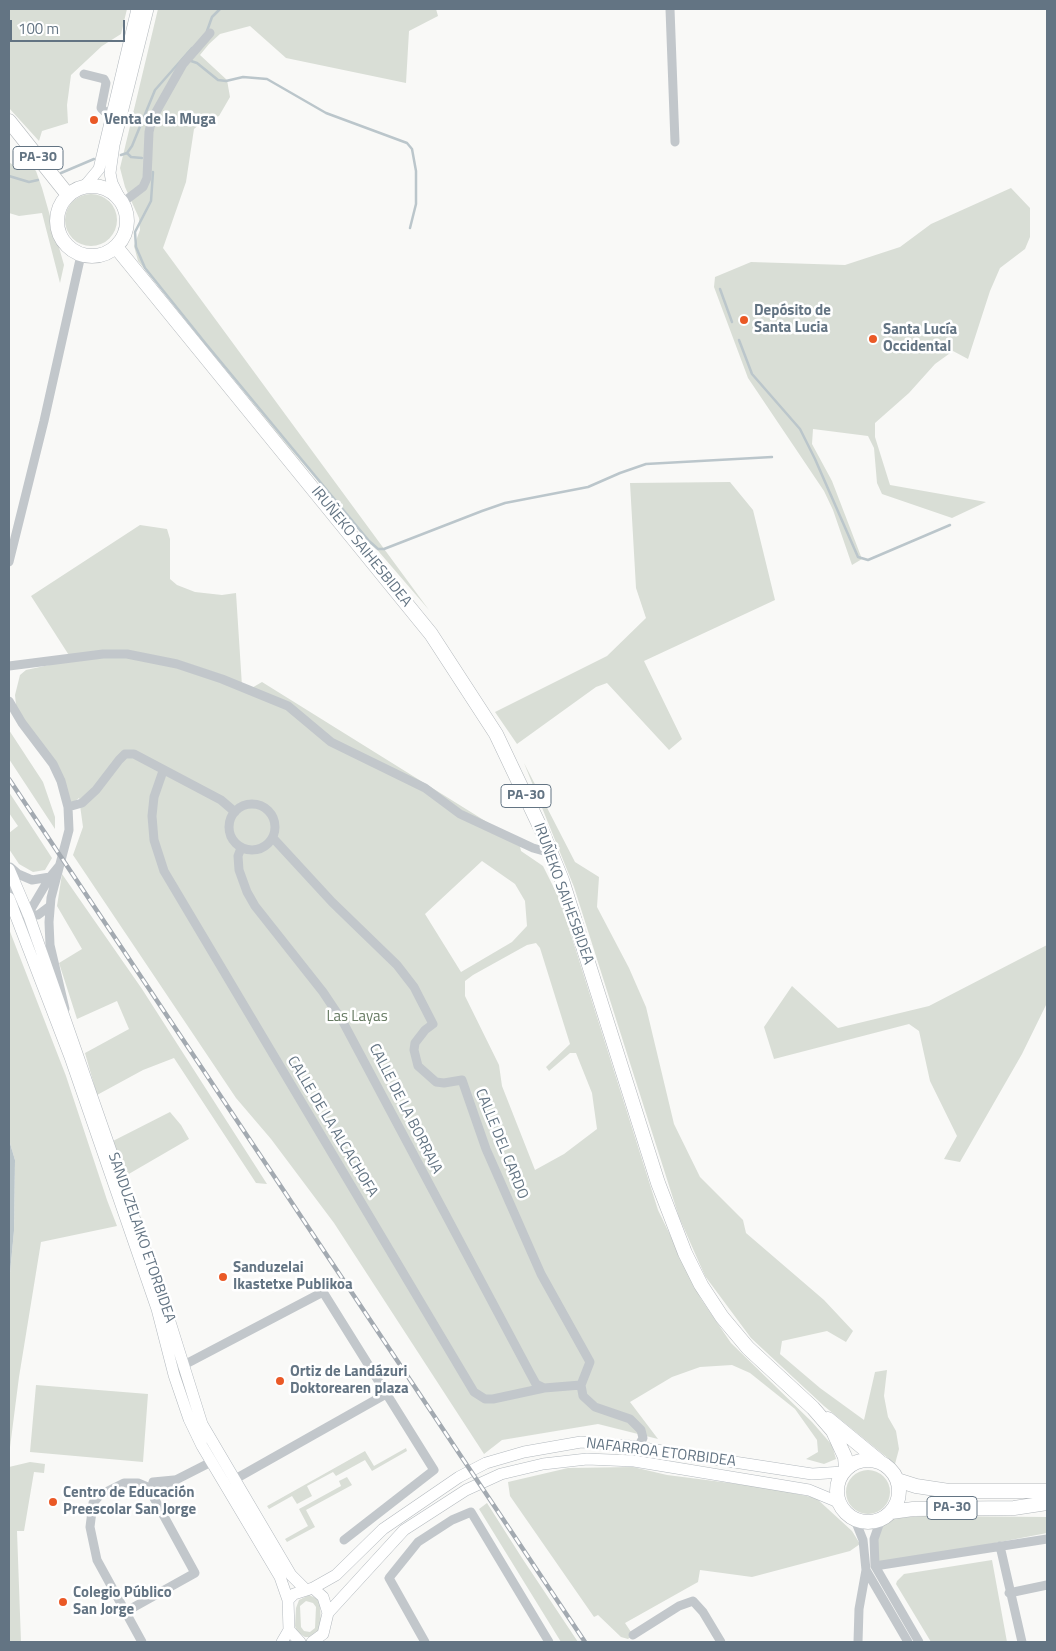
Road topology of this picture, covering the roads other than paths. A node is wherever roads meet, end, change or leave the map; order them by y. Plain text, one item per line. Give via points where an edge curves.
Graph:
1 (137, 9) edge
2 (148, 9) edge
3 (670, 9) edge
4 (210, 33) dead end
5 (84, 74) dead end
6 (112, 113) junction
7 (9, 122) edge
8 (674, 142) dead end
9 (84, 187) junction
10 (68, 195) junction
11 (122, 203) junction
12 (116, 247) junction
13 (81, 255) junction
14 (9, 562) edge
15 (9, 666) edge
16 (9, 701) edge
17 (163, 771) junction
18 (68, 807) junction
19 (235, 812) junction
20 (273, 838) junction
21 (241, 848) junction
22 (551, 853) junction
23 (59, 866) junction
24 (9, 868) edge
25 (50, 877) junction
26 (32, 880) junction
27 (9, 888) edge
28 (43, 889) junction
29 (9, 898) edge
30 (50, 902) junction
31 (29, 916) junction
32 (61, 1019) junction
33 (182, 1366) junction
34 (581, 1385) junction
35 (544, 1388) junction
36 (386, 1394) junction
37 (814, 1408) junction
38 (638, 1447) junction
39 (216, 1460) junction
40 (879, 1462) junction
41 (845, 1470) junction
42 (897, 1480) junction
43 (230, 1482) junction
44 (1047, 1486) edge
45 (152, 1490) junction
46 (1047, 1491) edge
47 (998, 1492) junction
48 (838, 1502) junction
49 (1047, 1503) edge
50 (1014, 1508) junction
51 (1047, 1511) edge
52 (886, 1516) junction
53 (855, 1520) junction
54 (1047, 1539) edge
55 (344, 1540) dead end
56 (1000, 1546) junction
57 (871, 1568) junction
58 (1047, 1585) edge
59 (309, 1588) junction
60 (1009, 1593) junction
61 (288, 1600) junction
62 (125, 1612) junction
63 (328, 1613) junction
64 (289, 1630) junction
65 (633, 1636) dead end
66 (325, 1638) edge
67 (142, 1642) edge
68 (282, 1642) edge
69 (300, 1642) edge
70 (312, 1642) edge
71 (425, 1642) edge
72 (549, 1642) edge
73 (721, 1642) edge
74 (858, 1642) edge
75 (908, 1642) edge
76 (919, 1642) edge
77 (1022, 1642) edge

1 - 6 main road
2 - 11 main road via 110,173
3 - 8 street
4 - 11 street via 183,64 157,110 149,132 147,178 143,187
5 - 6 street via 104,79 101,108
6 - 9 main road via 99,169
7 - 10 highway, PA-30
9 - 10 highway
9 - 11 highway via 106,189
10 - 13 highway via 59,210 58,228 66,244
11 - 12 highway via 127,226
12 - 13 highway via 99,256
12 - 22 highway, IRUÑEKO SAIHESBIDEA / PA-30 via 432,634 496,734
13 - 14 street
15 - 22 street via 126,654 159,659 222,679 288,706 331,742 425,788 460,814
16 - 18 street via 53,764
17 - 18 street via 134,754 125,754 96,790 82,803
17 - 19 street via 221,800
17 - 35 street, CALLE DE LA ALCACHOFA via 154,797 152,816 154,840 164,870 474,1392 493,1400
18 - 23 street via 69,830
19 - 20 street via 254,804 267,810 274,820
19 - 21 street via 230,831
20 - 21 street via 255,850
20 - 34 street, CALLE DEL CARDO via 397,965 423,1003 433,1024 418,1037 415,1060 436,1082 462,1080 486,1149 541,1274 590,1362
21 - 35 street, CALLE DE LA BORRAJA via 239,870 247,892 343,1022 536,1384
22 - 37 highway, IRUÑEKO SAIHESBIDEA / PA-30 via 658,1183 685,1253 722,1317 748,1348
23 - 25 street
23 - 30 street
24 - 26 street
24 - 31 main road, SANDUZELAIKO ETORBIDEA
25 - 26 street
25 - 28 street
26 - 28 street
27 - 31 street via 18,909
28 - 30 street
28 - 31 street
29 - 32 main road, SANDUZELAIKO ETORBIDEA
30 - 31 street via 38,914
30 - 32 street via 50,945 63,997
31 - 32 main road, SANDUZELAIKO ETORBIDEA
32 - 33 main road, SANDUZELAIKO ETORBIDEA via 165,1306
32 - 39 main road, SANDUZELAIKO ETORBIDEA via 158,1309 189,1419
33 - 36 street via 323,1292
33 - 39 main road, SANDUZELAIKO ETORBIDEA
34 - 35 street, CALLE DE LA ALCACHOFA
34 - 38 street via 586,1401 594,1407 630,1419 641,1430 643,1438
36 - 43 street
36 - 55 street via 434,1470
37 - 40 highway, IRUÑEKO SAIHESBIDEA / PA-30
37 - 41 highway, IRUÑEKO SAIHESBIDEA / PA-30 via 833,1431 845,1456
38 - 41 main road, NAFARROA ETORBIDEA via 812,1474
38 - 59 main road, NAFARROA ETORBIDEA via 581,1442 524,1452 486,1463 459,1477 383,1530 336,1575
39 - 43 main road, SANDUZELAIKO ETORBIDEA
39 - 45 street via 174,1480 156,1481
40 - 41 highway via 862,1460
40 - 42 highway, PA-30 via 887,1466
41 - 48 highway via 836,1491
42 - 47 highway, PA-30 via 949,1491
42 - 52 highway via 899,1497
43 - 59 main road, SANDUZELAIKO ETORBIDEA via 291,1575
43 - 61 main road, SANDUZELAIKO ETORBIDEA via 280,1577
44 - 47 highway, PA-30
45 - 62 street via 195,1573
45 - 62 street via 138,1483 124,1483 97,1497 91,1506 93,1548
46 - 47 highway
48 - 53 highway
48 - 63 main road, NAFARROA ETORBIDEA via 809,1490 634,1461 587,1459 543,1464 501,1474 466,1490 404,1530
49 - 50 highway
50 - 51 highway, PA-30
50 - 52 highway, PA-30 via 913,1509
52 - 53 highway, PA-30 via 873,1522
52 - 57 street via 874,1539
53 - 57 street
54 - 56 street
56 - 57 street
56 - 60 street
57 - 74 street via 859,1609
57 - 75 street
57 - 76 street
58 - 60 street
59 - 61 main road, NAFARROA ETORBIDEA
59 - 63 main road, SANDUZELAIKO ETORBIDEA via 323,1597
60 - 77 street
61 - 64 main road, SANDUZELAIKO ETORBIDEA
62 - 67 street
63 - 66 main road
64 - 68 main road
64 - 69 main road
65 - 73 street via 692,1601
66 - 70 main road
71 - 72 street via 389,1578 418,1542 471,1512

